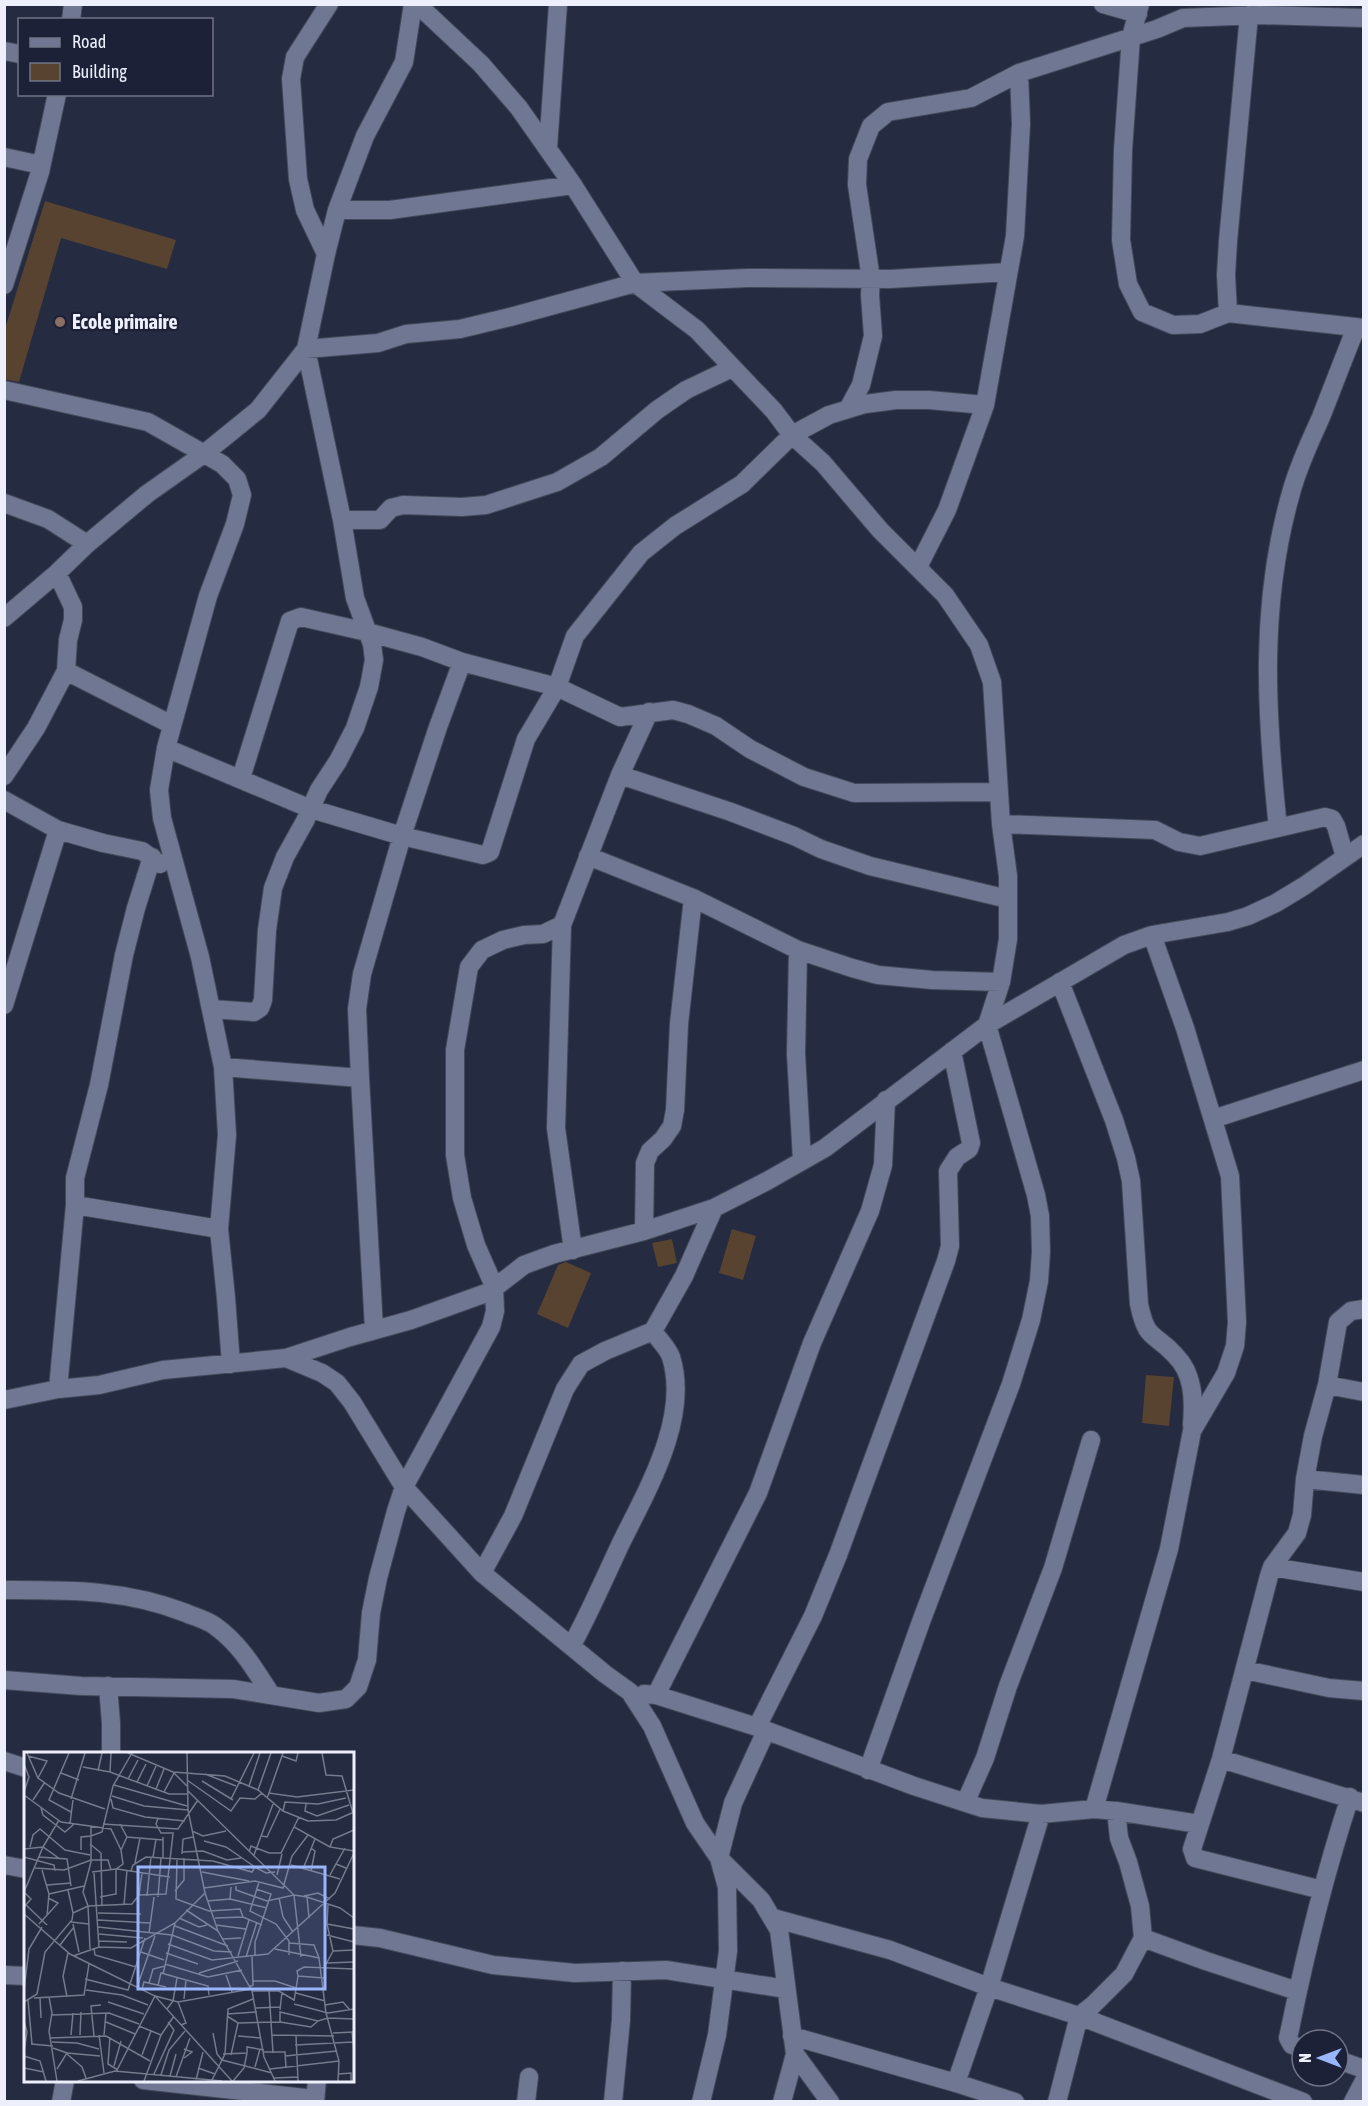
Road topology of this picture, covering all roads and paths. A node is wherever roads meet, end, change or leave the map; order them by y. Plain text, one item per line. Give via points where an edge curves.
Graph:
1 (329, 4) edge
2 (415, 4) edge
3 (558, 4) edge
4 (1103, 4) edge
5 (1139, 9) edge
6 (1249, 15) junction
7 (1364, 18) edge
8 (1131, 37) junction
9 (1019, 73) junction
10 (57, 96) edge
11 (548, 148) junction
12 (4, 157) edge
13 (41, 165) junction
14 (573, 185) junction
15 (337, 210) junction
16 (9, 254) edge
17 (326, 254) junction
18 (1008, 272) junction
19 (871, 279) junction
20 (635, 283) junction
21 (4, 285) edge
22 (1227, 313) junction
23 (1360, 328) edge
24 (306, 349) junction
25 (732, 368) junction
26 (4, 390) edge
27 (985, 405) junction
28 (848, 409) junction
29 (792, 435) junction
30 (205, 453) junction
31 (4, 503) edge
32 (342, 520) junction
33 (87, 544) junction
34 (918, 567) junction
35 (57, 573) junction
36 (4, 618) edge
37 (367, 632) junction
38 (462, 662) junction
39 (66, 671) junction
40 (556, 687) junction
41 (649, 712) junction
42 (172, 725) junction
43 (166, 748) junction
44 (620, 775) junction
45 (4, 776) edge
46 (241, 778) junction
47 (999, 792) junction
48 (4, 800) edge
49 (311, 809) junction
50 (1001, 824) junction
51 (1278, 828) junction
52 (58, 830) junction
53 (402, 836) junction
54 (1364, 844) edge
55 (588, 856) junction
56 (152, 857) junction
57 (1345, 857) junction
58 (177, 880) junction
59 (693, 898) junction
60 (1008, 899) junction
61 (562, 925) junction
62 (1152, 935) junction
63 (798, 950) junction
64 (1001, 982) junction
65 (1060, 982) junction
66 (4, 1005) edge
67 (211, 1009) junction
68 (987, 1025) junction
69 (952, 1051) junction
70 (223, 1067) junction
71 (1364, 1070) edge
72 (360, 1078) junction
73 (886, 1100) junction
74 (1213, 1119) junction
75 (802, 1160) junction
76 (75, 1205) junction
77 (714, 1208) junction
78 (219, 1229) junction
79 (644, 1231) junction
80 (573, 1250) junction
81 (494, 1286) junction
82 (1364, 1309) edge
83 (374, 1329) junction
84 (653, 1331) junction
85 (286, 1358) junction
86 (231, 1364) junction
87 (1327, 1385) junction
88 (58, 1389) junction
89 (1364, 1392) edge
90 (4, 1400) edge
91 (1192, 1431) junction
92 (1091, 1440) dead end
93 (1305, 1479) junction
94 (1364, 1485) edge
95 (404, 1487) junction
96 (1272, 1567) junction
97 (482, 1573) junction
98 (1364, 1582) edge
99 (4, 1590) edge
100 (572, 1645) junction
101 (1245, 1670) junction
102 (4, 1680) edge
103 (108, 1686) junction
104 (1364, 1690) edge
105 (630, 1692) junction
106 (270, 1694) junction
107 (656, 1695) junction
108 (761, 1729) junction
109 (111, 1752) edge
110 (1221, 1758) junction
111 (4, 1761) edge
112 (24, 1767) edge
113 (868, 1770) junction
114 (1357, 1800) edge
115 (966, 1801) junction
116 (1094, 1809) junction
117 (1116, 1811) junction
118 (1041, 1814) junction
119 (1199, 1824) junction
120 (718, 1858) junction
121 (4, 1865) edge
122 (24, 1869) edge
123 (1322, 1890) junction
124 (773, 1918) junction
125 (354, 1935) edge
126 (1143, 1938) junction
127 (622, 1971) junction
128 (4, 1975) edge
129 (24, 1976) edge
130 (725, 1980) junction
131 (989, 1987) junction
132 (786, 1989) junction
133 (1297, 1990) junction
134 (1079, 2016) junction
135 (1290, 2041) edge
136 (793, 2045) junction
137 (529, 2077) dead end
138 (1364, 2081) edge
139 (65, 2082) edge
140 (160, 2082) edge
141 (316, 2082) edge
142 (956, 2083) junction
143 (1267, 2095) edge
144 (314, 2100) edge
145 (61, 2102) edge
146 (526, 2102) edge
147 (613, 2102) edge
148 (701, 2102) edge
149 (782, 2102) edge
150 (830, 2102) edge
151 (1015, 2102) edge
152 (1057, 2102) edge
153 (1303, 2102) edge
154 (1353, 2102) edge

1 - 17 street via 296,57 291,79 298,179 305,210
2 - 11 street via 481,64
2 - 15 street via 404,62 365,136
3 - 11 street
4 - 5 street
5 - 8 street
6 - 7 street
6 - 8 street via 1183,18
6 - 22 street via 1228,241
8 - 9 street
8 - 22 street via 1121,221 1128,284 1142,312 1173,325 1200,324
9 - 18 street via 1021,124 1015,236
9 - 19 street via 971,98 888,112 872,126 858,159 857,185
10 - 13 street
11 - 14 street
12 - 13 street
13 - 16 street
14 - 15 street via 390,210
14 - 20 street
15 - 17 street
16 - 21 street
17 - 24 street
18 - 19 street
18 - 27 street
19 - 20 street via 747,278
19 - 28 street via 873,336 861,385
20 - 24 street via 460,329 406,334 378,343
20 - 25 street via 697,330
22 - 23 street
23 - 51 street via 1308,442 1275,563 1266,680
24 - 30 street via 258,410
24 - 32 street
25 - 29 street
25 - 32 street via 686,390 601,457 557,482 486,505 403,505 391,508 380,520
26 - 30 street via 148,422
27 - 28 street via 896,400
27 - 34 street via 947,510
28 - 29 street
29 - 34 street via 823,463 880,530
29 - 40 street via 742,484 675,526 641,553 575,636
30 - 33 street
30 - 42 street via 237,479 242,495 208,596
31 - 33 street via 48,519
32 - 37 street via 356,598
33 - 35 street
34 - 47 street via 945,595 979,645 992,682
35 - 36 street
35 - 39 street via 73,607
37 - 38 street
37 - 46 street via 301,617 290,621
37 - 49 street via 374,660 369,687 356,728
38 - 40 street
38 - 53 street
39 - 42 street
39 - 45 street via 36,728
40 - 41 street via 620,717
40 - 53 street via 526,739 489,852 483,855
41 - 44 street
41 - 47 street via 673,710 688,714 804,777 840,790
42 - 43 street
43 - 46 street
43 - 58 street via 159,790
44 - 55 street
44 - 60 street via 731,812 870,866
46 - 49 street
47 - 50 street
48 - 52 street
49 - 53 street
49 - 67 street via 273,888 260,1008 254,1012
50 - 51 street via 1155,830 1179,842 1200,846
50 - 60 street
51 - 57 street via 1325,817 1332,819
52 - 56 street via 142,851
52 - 66 street
53 - 72 street via 363,974 357,1010
54 - 57 street
55 - 59 street
55 - 61 street
56 - 58 street
56 - 76 street via 124,955 99,1085 75,1178
57 - 62 street via 1304,886 1248,916
58 - 67 street
59 - 63 street
59 - 79 street via 679,1024 675,1110 672,1126 650,1151 645,1164
60 - 64 street via 1008,939
61 - 80 street via 556,1128
61 - 81 street via 482,950 469,968 454,1050 455,1155 467,1217
62 - 65 street via 1124,945
62 - 74 street
63 - 64 street via 878,975
63 - 75 street via 796,1054
64 - 68 street
65 - 68 street
65 - 91 street via 1126,1158 1142,1322 1188,1373 1194,1401
67 - 70 street
68 - 69 street
68 - 113 street via 1036,1195 1040,1216 1039,1281 1011,1384
69 - 73 street
69 - 108 street via 971,1143 948,1171 950,1246 834,1565
70 - 72 street
70 - 78 street via 227,1135
71 - 74 street
72 - 83 street
73 - 75 street via 846,1134
73 - 107 street via 883,1165 870,1211 812,1342 758,1493
74 - 91 street via 1230,1176 1237,1322 1235,1346 1226,1373
75 - 77 street
76 - 78 street
76 - 88 street
77 - 79 street
77 - 84 street via 684,1276
78 - 86 street
79 - 80 street
80 - 81 street via 524,1265
81 - 83 street via 489,1292 411,1320
81 - 95 street via 491,1327
82 - 87 street via 1351,1311 1338,1322
83 - 85 street
84 - 97 street via 581,1364 565,1389 513,1516
84 - 100 street via 670,1356 675,1386 670,1429 642,1501
85 - 86 street
85 - 95 street via 337,1383
86 - 88 street via 164,1370 99,1385
87 - 89 street
87 - 93 street
88 - 90 street
91 - 116 street via 1169,1549
92 - 115 street via 1053,1568
93 - 94 street
93 - 96 street via 1297,1533
95 - 97 street
95 - 106 street via 378,1578 367,1660 358,1687 346,1699 319,1703
96 - 98 street
96 - 101 street
97 - 100 street
99 - 106 street via 88,1590 142,1598 175,1609 214,1625 245,1653
100 - 105 street
101 - 104 street via 1329,1688
101 - 110 street
102 - 103 street
103 - 106 street via 233,1689
103 - 109 street
105 - 107 street
105 - 120 street via 651,1726 695,1823
107 - 108 street
108 - 113 street
108 - 120 street via 733,1803
110 - 114 street
110 - 119 street
111 - 112 street
113 - 115 street
114 - 123 street via 1332,1850
115 - 118 street via 982,1808
116 - 117 street
116 - 118 street
117 - 119 street
117 - 126 street via 1119,1838 1140,1906
118 - 131 street
119 - 123 street via 1192,1850 1196,1858
120 - 124 street via 761,1900
120 - 130 street via 727,1887
121 - 122 street
123 - 133 street
124 - 131 street via 890,1950
124 - 132 street
125 - 127 street via 493,1965 575,1973
126 - 133 street
126 - 134 street via 1124,1974
127 - 130 street via 666,1970
127 - 147 street
128 - 129 street
130 - 132 street
130 - 148 street
131 - 134 street
131 - 142 street
132 - 136 street
133 - 135 street
134 - 143 street
134 - 152 street
136 - 142 street
136 - 149 street
136 - 150 street
137 - 146 street
138 - 154 street
139 - 145 street
140 - 144 street
141 - 144 street
142 - 151 street
143 - 153 street

